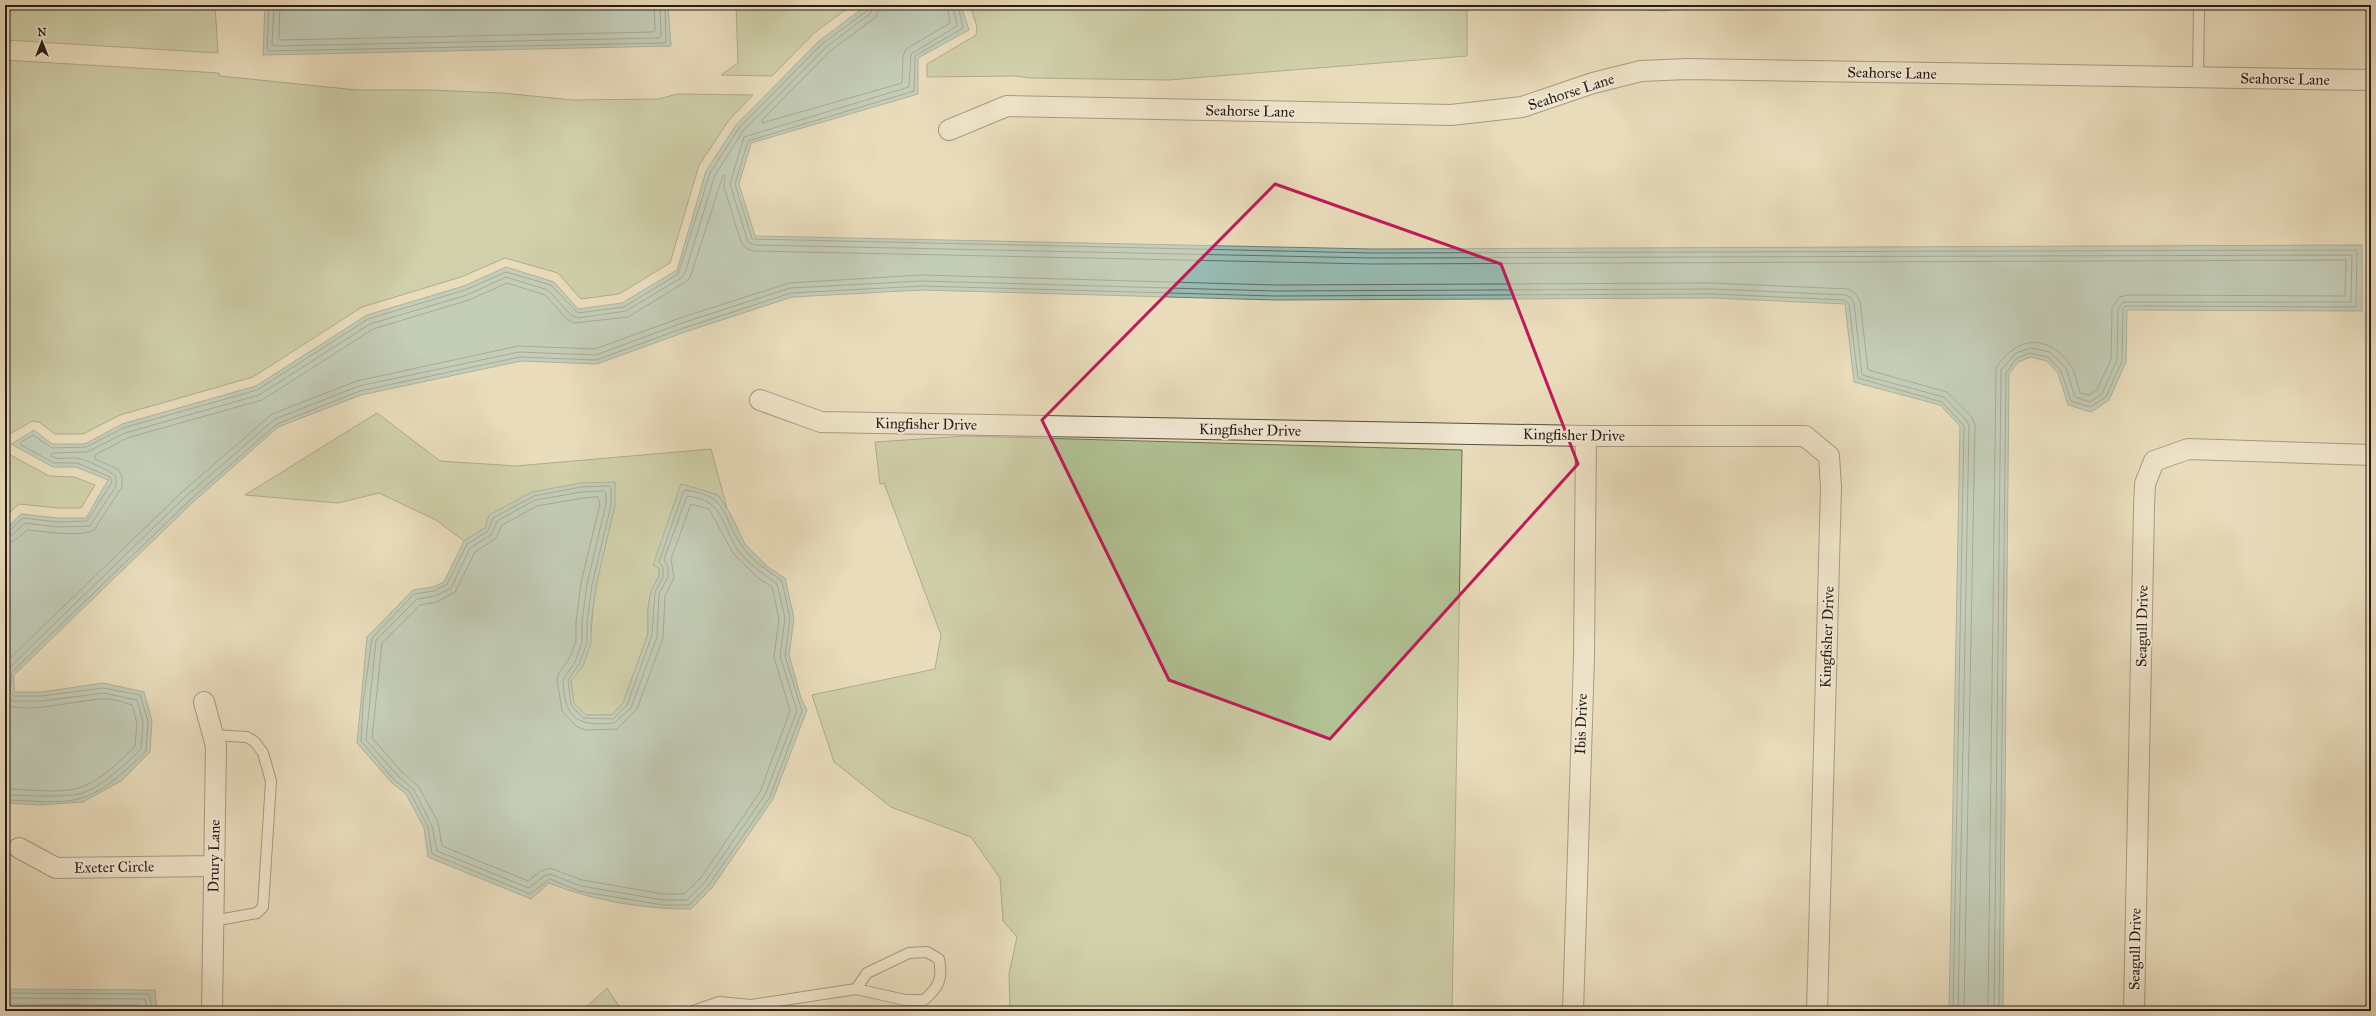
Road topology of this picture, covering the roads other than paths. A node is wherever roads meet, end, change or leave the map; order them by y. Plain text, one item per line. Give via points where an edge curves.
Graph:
1 (2199, 5) edge
2 (2198, 78) junction
3 (2371, 80) edge
4 (949, 130) dead end
5 (760, 400) dead end
6 (1586, 436) junction
7 (2371, 455) edge
8 (204, 702) dead end
9 (213, 735) junction
10 (19, 848) dead end
11 (214, 866) junction
12 (213, 921) junction
13 (856, 989) junction
14 (212, 1011) edge
15 (693, 1011) edge
16 (1572, 1011) edge
17 (1817, 1011) edge
18 (2134, 1011) edge

1 - 2 lane
2 - 3 street, Seahorse Lane
2 - 4 street, Seahorse Lane via 1687,69 1641,71 1593,83 1522,107 1451,115 1007,106
5 - 6 street, Kingfisher Drive via 821,422
6 - 16 street, Ibis Drive via 1584,657
6 - 17 street, Kingfisher Drive via 1805,436 1829,456 1831,487
7 - 18 street, Seagull Drive via 2188,449 2154,461 2145,484 2144,508
8 - 9 street, Drury Lane
9 - 11 street, Drury Lane via 216,746
9 - 12 lane via 247,737 255,742 263,753 271,781 263,907 257,913
10 - 11 street, Exeter Circle via 56,868
11 - 12 street, Drury Lane
12 - 14 street, Drury Lane
13 - 13 lane via 867,973 909,953 927,952 938,959 941,972 936,989 924,1000 905,1000
13 - 15 lane via 752,1004 719,1002

